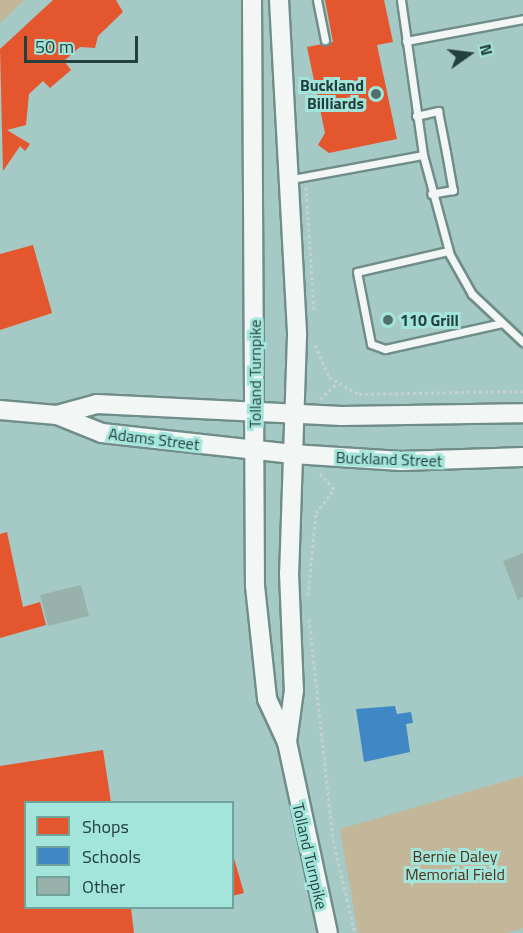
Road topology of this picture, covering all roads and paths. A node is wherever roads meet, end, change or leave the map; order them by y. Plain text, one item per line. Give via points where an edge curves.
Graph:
1 (252, 0) edge
2 (279, 0) edge
3 (317, 0) edge
4 (401, 0) edge
5 (523, 19) edge
6 (325, 40) dead end
7 (406, 40) junction
8 (416, 116) junction
9 (423, 155) junction
10 (298, 178) junction
11 (431, 194) junction
12 (448, 251) junction
13 (314, 321) dead end
14 (502, 323) junction
15 (314, 333) dead end
16 (523, 342) edge
17 (336, 384) junction
18 (523, 391) edge
19 (0, 410) edge
20 (255, 413) junction
21 (523, 413) edge
22 (57, 415) junction
23 (295, 415) junction
24 (314, 415) junction
25 (255, 450) junction
26 (293, 454) junction
27 (314, 456) junction
28 (523, 457) edge
29 (308, 605) dead end
30 (309, 616) dead end
31 (288, 742) junction
32 (328, 933) edge
33 (355, 933) edge

1 - 20 main road, Tolland Turnpike
2 - 10 main road, Tolland Turnpike
3 - 6 lane
4 - 7 lane
5 - 7 lane
7 - 8 lane
8 - 9 lane
8 - 11 lane via 438,111 446,152 453,190
9 - 10 lane
9 - 11 lane
10 - 13 path via 310,201
10 - 23 main road, Tolland Turnpike
11 - 12 lane
12 - 14 lane via 472,294
12 - 14 lane via 357,272 371,344 385,349
14 - 16 lane
15 - 17 path via 318,360
17 - 18 path via 374,395
17 - 24 path via 315,405
19 - 22 main road, Adams Street
20 - 22 main road, Adams Street via 97,404
20 - 23 main road
20 - 25 main road, Tolland Turnpike
21 - 24 main road
22 - 25 main road, Adams Street via 102,433
23 - 24 main road
23 - 26 main road, Tolland Turnpike
25 - 26 main road, Buckland Street
25 - 31 main road, Tolland Turnpike via 262,664 267,699
26 - 27 main road, Buckland Street
26 - 31 main road, Tolland Turnpike via 289,573 294,690
27 - 28 main road, Buckland Street via 417,461
27 - 29 path via 315,467 334,489 316,513
30 - 33 path via 331,831
31 - 32 main road, Tolland Turnpike

